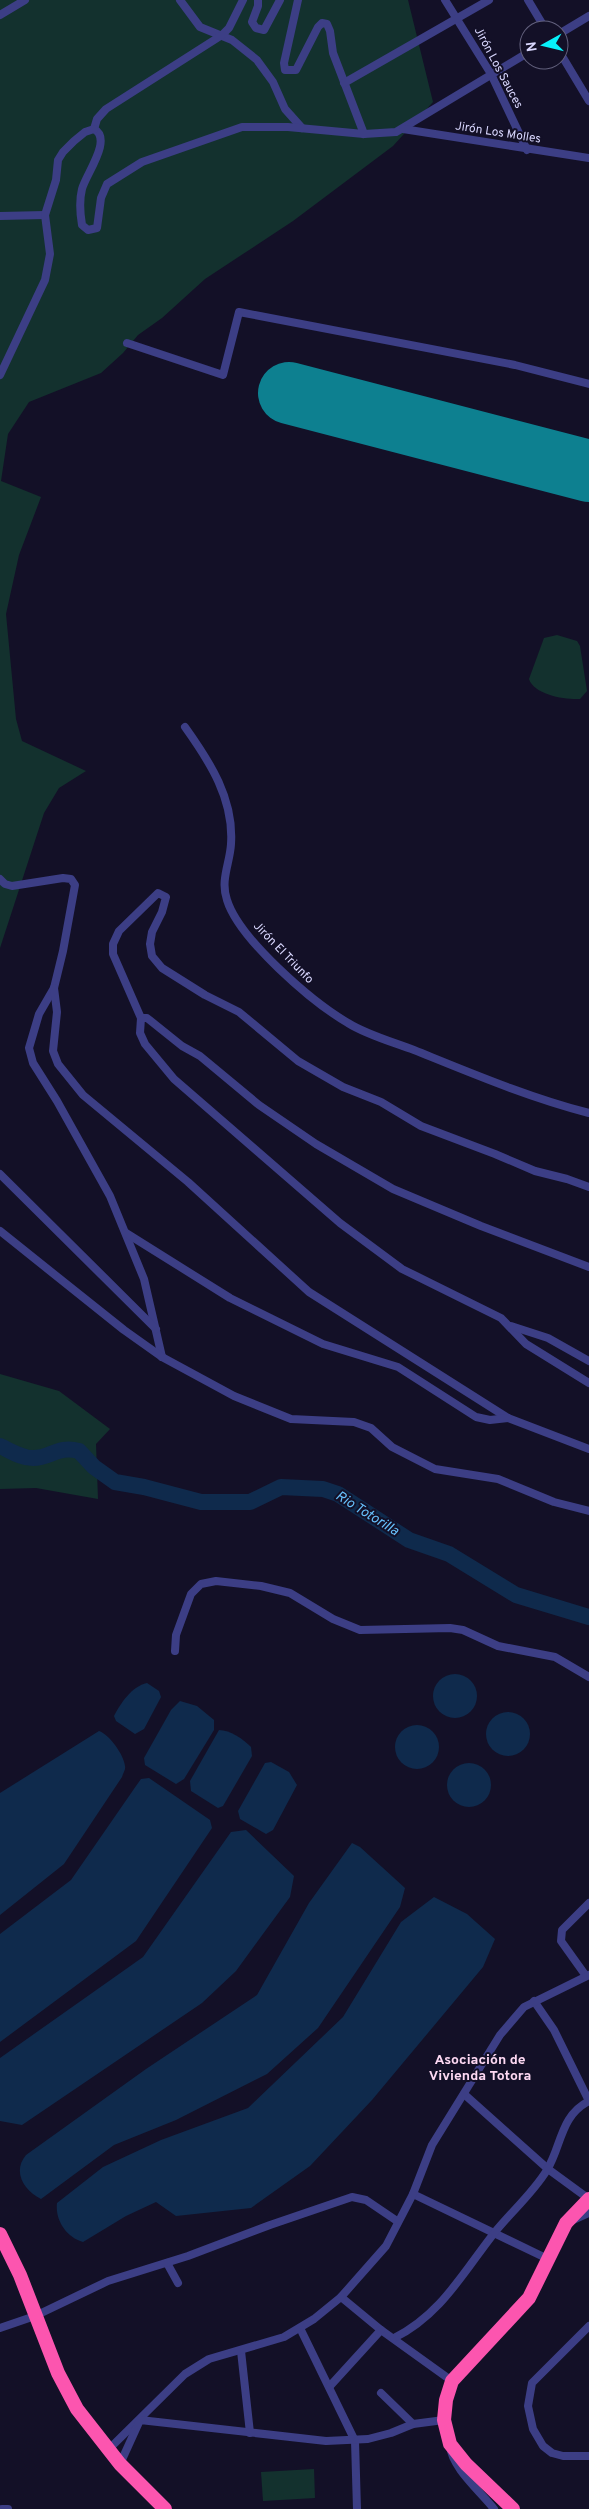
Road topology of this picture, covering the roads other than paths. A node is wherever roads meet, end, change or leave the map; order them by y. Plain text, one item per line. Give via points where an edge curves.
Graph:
1 (25, 0) edge
2 (180, 0) edge
3 (243, 0) edge
4 (258, 0) edge
5 (280, 0) edge
6 (298, 0) edge
7 (445, 0) edge
8 (489, 0) edge
9 (528, 0) edge
10 (0, 15) edge
11 (589, 16) edge
12 (458, 18) junction
13 (540, 20) edge
14 (569, 28) edge
15 (222, 35) junction
16 (519, 58) edge
17 (569, 68) edge
18 (491, 74) junction
19 (344, 84) junction
20 (589, 101) edge
21 (302, 128) junction
22 (94, 129) junction
23 (403, 129) junction
24 (364, 134) junction
25 (527, 150) junction
26 (589, 158) edge
27 (45, 215) junction
28 (0, 216) edge
29 (127, 343) dead end
30 (0, 375) edge
31 (589, 384) edge
32 (185, 727) dead end
33 (0, 879) edge
34 (54, 988) junction
35 (141, 1018) junction
36 (589, 1113) edge
37 (0, 1174) edge
38 (589, 1186) edge
39 (0, 1231) edge
40 (125, 1233) junction
41 (589, 1267) edge
42 (509, 1325) junction
43 (157, 1330) junction
44 (162, 1357) junction
45 (589, 1361) edge
46 (589, 1383) edge
47 (508, 1418) junction
48 (589, 1449) edge
49 (589, 1512) edge
50 (176, 1651) dead end
51 (589, 1677) edge
52 (589, 1903) edge
53 (588, 1976) edge
54 (534, 2001) junction
55 (464, 2094) junction
56 (589, 2101) edge
57 (548, 2169) junction
58 (413, 2194) junction
59 (589, 2199) edge
60 (589, 2213) edge
61 (397, 2221) junction
62 (566, 2223) junction
63 (495, 2233) junction
64 (0, 2234) edge
65 (548, 2259) junction
66 (167, 2264) junction
67 (178, 2284) dead end
68 (341, 2297) junction
69 (35, 2316) junction
70 (589, 2326) edge
71 (0, 2328) edge
72 (300, 2328) junction
73 (381, 2330) junction
74 (394, 2338) junction
75 (241, 2351) junction
76 (452, 2381) junction
77 (330, 2386) junction
78 (382, 2393) dead end
79 (140, 2420) junction
80 (444, 2420) junction
81 (412, 2424) junction
82 (250, 2433) junction
83 (355, 2440) junction
84 (108, 2450) junction
85 (589, 2456) edge
86 (120, 2464) junction
87 (478, 2482) junction
88 (2, 2509) edge
89 (8, 2509) edge
90 (165, 2509) edge
91 (357, 2509) edge
92 (494, 2509) edge
93 (513, 2509) edge

1 - 10 street
2 - 15 street via 200,27
3 - 15 street
4 - 5 street via 252,22 256,28 264,30
6 - 19 street via 285,70 296,70 318,26 324,22 330,31 333,53
7 - 12 street, Jirón Los Sauces
8 - 12 street
9 - 13 street
11 - 14 street
12 - 18 street, Jirón Los Sauces
12 - 19 street
15 - 21 street via 257,60 273,82 285,109
15 - 22 street via 106,109 97,118
16 - 18 street
17 - 20 street
18 - 23 street
18 - 25 street, Jirón Los Sauces
19 - 24 street
21 - 22 street via 242,127 142,162 107,184 101,198 97,228 88,230 82,225 80,203 87,175 100,147 101,136
21 - 24 street
22 - 27 street via 85,132 58,160 56,180
23 - 24 street
23 - 25 street, Jirón Los Molles
25 - 26 street, Jirón Los Molles
27 - 28 street
27 - 30 street via 50,254 45,280
29 - 31 street via 222,375 239,312 515,364
32 - 36 street, Jirón El Triunfo via 213,767 232,827 224,883 227,900 263,952 304,992 348,1024 505,1086
33 - 34 street via 12,886 62,878 71,879 75,885
34 - 40 street via 34,1030 29,1048 33,1063 110,1196
34 - 47 street via 57,1012 53,1051 58,1064 83,1095 188,1182 309,1292
35 - 38 street via 113,954 113,944 119,931 158,893 166,897 165,904 150,944 152,956 162,968 240,1012 298,1061 343,1087 381,1102 421,1126 535,1171
35 - 41 street via 148,1018 259,1105 316,1144 393,1189
35 - 42 street via 140,1033 145,1044 174,1079 340,1223 402,1269 502,1318
37 - 43 street
39 - 44 street via 88,1303
40 - 43 street via 144,1279
40 - 47 street via 230,1298 324,1344 398,1367 476,1418
42 - 45 street via 548,1338
42 - 46 street via 526,1344
43 - 44 street
44 - 49 street via 265,1410 291,1419 354,1422 371,1428 392,1447 435,1469 498,1479 554,1502
47 - 48 street
50 - 51 street via 176,1635 191,1594 201,1584 216,1581 290,1592 333,1619 360,1630 463,1630 498,1646 555,1657
52 - 53 street via 560,1935 561,1941
53 - 54 street
54 - 55 street via 524,2007 500,2035
54 - 56 street via 554,2030
55 - 57 street
55 - 58 street via 432,2146
56 - 57 street via 575,2110 562,2129
57 - 59 street
57 - 63 street
58 - 61 street
58 - 63 street
59 - 62 highway
60 - 62 street
61 - 66 street via 366,2200 352,2198
61 - 68 street via 386,2246
62 - 65 highway
63 - 65 street
63 - 74 street via 448,2296
64 - 69 highway
65 - 76 highway via 529,2298
66 - 67 street
66 - 69 street via 108,2281
68 - 72 street
68 - 73 street
69 - 71 street
69 - 84 highway via 77,2409
70 - 85 street via 532,2383 528,2406 533,2429 552,2454
72 - 75 street via 284,2337
72 - 77 street
73 - 74 street
73 - 77 street
74 - 76 street
75 - 79 street via 209,2359 185,2374
75 - 82 street
76 - 80 highway
77 - 83 street
78 - 81 street
79 - 82 street
79 - 84 street
79 - 86 street
80 - 81 street
80 - 87 highway via 450,2444
81 - 83 street via 391,2434
82 - 83 street via 326,2441
83 - 91 street
84 - 86 highway
86 - 90 highway
87 - 92 street
87 - 93 highway
88 - 89 street

